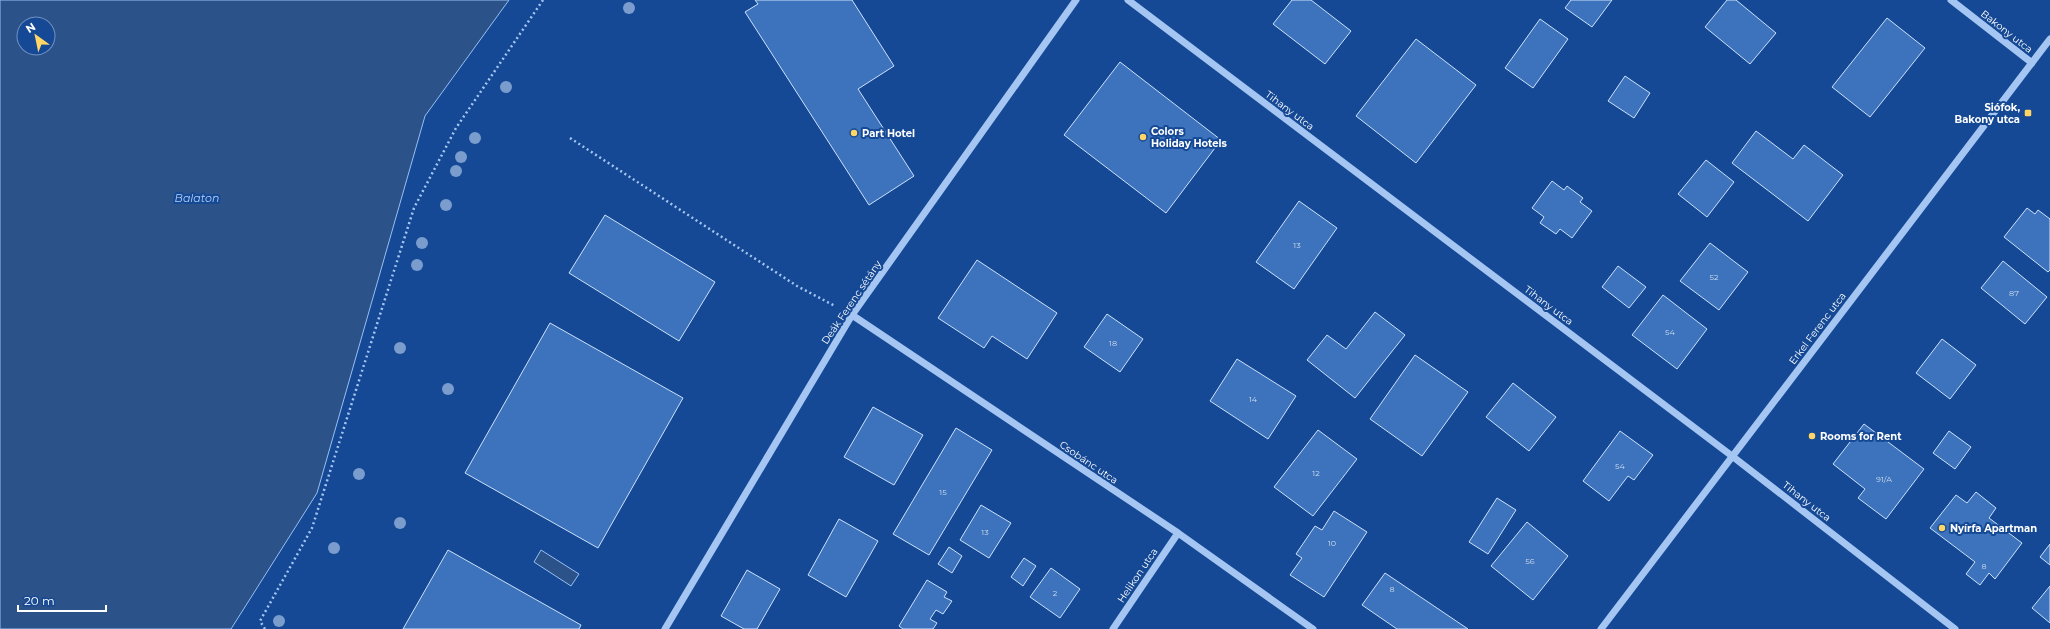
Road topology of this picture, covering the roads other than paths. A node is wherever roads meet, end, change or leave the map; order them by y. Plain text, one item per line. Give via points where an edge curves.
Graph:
1 (1076, 0) edge
2 (1128, 0) edge
3 (1951, 0) edge
4 (2050, 39) edge
5 (2032, 63) junction
6 (852, 315) junction
7 (1732, 456) junction
8 (1178, 533) junction
9 (665, 629) edge
10 (1112, 629) edge
11 (1313, 629) edge
12 (1601, 629) edge
13 (1955, 629) edge

1 - 6 street, Deák Ferenc sétány
2 - 7 street, Tihany utca
3 - 5 street, Bakony utca
4 - 5 street, Erkel Ferenc utca
5 - 7 street, Erkel Ferenc utca
6 - 8 street, Csobánc utca
6 - 9 street, Deák Ferenc sétány
7 - 12 street, Erkel Ferenc utca
7 - 13 street, Tihany utca
8 - 10 street, Helikon utca
8 - 11 street, Csobánc utca

